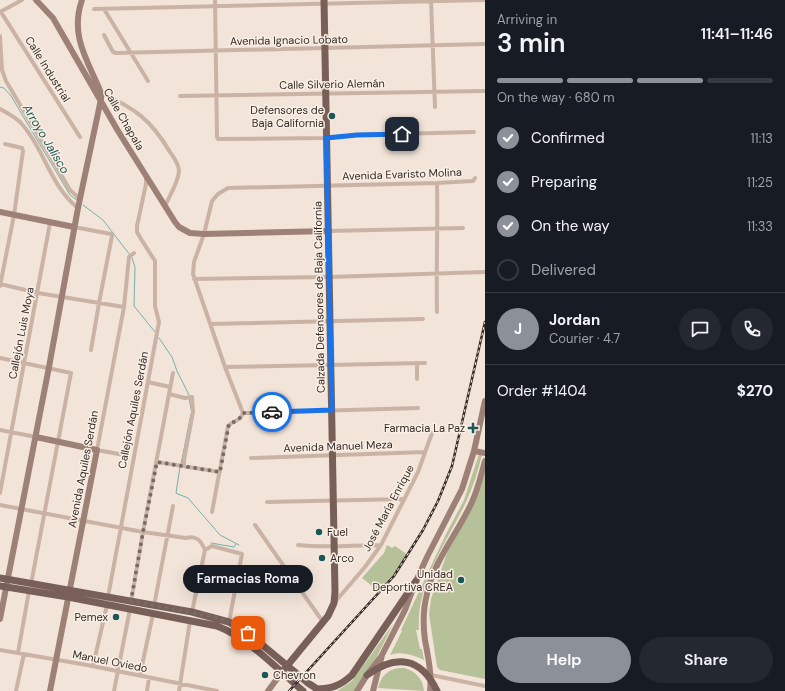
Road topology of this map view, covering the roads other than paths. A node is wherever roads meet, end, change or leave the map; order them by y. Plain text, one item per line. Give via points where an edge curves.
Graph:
1 (22, 0) edge
2 (36, 0) edge
3 (82, 0) edge
4 (215, 0) edge
5 (485, 0) edge
6 (431, 1) edge
7 (324, 2) edge
8 (215, 6) junction
9 (104, 8) junction
10 (94, 9) dead end
11 (1, 12) edge
12 (104, 35) dead end
13 (0, 36) edge
14 (485, 44) edge
15 (432, 46) junction
16 (325, 48) junction
17 (216, 50) junction
18 (131, 53) junction
19 (148, 81) dead end
20 (435, 91) junction
21 (485, 91) edge
22 (326, 93) junction
23 (101, 96) junction
24 (180, 96) dead end
25 (216, 96) junction
26 (435, 107) dead end
27 (0, 109) edge
28 (474, 132) dead end
29 (80, 137) dead end
30 (326, 138) junction
31 (5, 144) dead end
32 (146, 176) junction
33 (475, 178) dead end
34 (437, 183) junction
35 (328, 185) junction
36 (80, 199) junction
37 (165, 206) junction
38 (78, 208) junction
39 (0, 212) edge
40 (14, 215) junction
41 (50, 223) junction
42 (74, 227) junction
43 (438, 228) junction
44 (463, 228) dead end
45 (329, 231) junction
46 (204, 234) junction
47 (132, 255) dead end
48 (485, 272) edge
49 (436, 273) junction
50 (330, 277) junction
51 (194, 279) junction
52 (0, 285) edge
53 (38, 293) junction
54 (61, 297) junction
55 (99, 303) junction
56 (124, 306) junction
57 (437, 312) dead end
58 (423, 319) dead end
59 (330, 320) junction
60 (210, 324) junction
61 (91, 350) dead end
62 (0, 358) edge
63 (24, 363) junction
64 (417, 364) junction
65 (425, 364) dead end
66 (331, 365) junction
67 (49, 367) junction
68 (225, 367) junction
69 (173, 372) dead end
70 (417, 379) dead end
71 (148, 382) junction
72 (170, 387) junction
73 (169, 394) junction
74 (485, 401) edge
75 (418, 408) dead end
76 (332, 410) junction
77 (243, 413) junction
78 (0, 430) edge
79 (12, 432) junction
80 (432, 433) dead end
81 (36, 437) junction
82 (58, 441) junction
83 (97, 450) junction
84 (474, 451) junction
85 (425, 452) junction
86 (485, 453) edge
87 (124, 455) dead end
88 (333, 455) junction
89 (251, 458) dead end
90 (485, 461) edge
91 (157, 462) junction
92 (184, 466) junction
93 (220, 472) junction
94 (0, 493) edge
95 (404, 499) junction
96 (334, 500) junction
97 (267, 502) dead end
98 (0, 505) edge
99 (173, 506) dead end
100 (21, 509) junction
101 (212, 512) dead end
102 (44, 513) junction
103 (83, 520) junction
104 (255, 525) dead end
105 (120, 528) junction
106 (143, 532) junction
107 (168, 535) junction
108 (298, 544) dead end
109 (381, 545) junction
110 (335, 546) junction
111 (205, 550) junction
112 (4, 579) edge
113 (416, 581) junction
114 (3, 586) edge
115 (30, 587) junction
116 (68, 594) junction
117 (108, 596) junction
118 (131, 601) junction
119 (334, 603) junction
120 (107, 605) junction
121 (154, 606) junction
122 (130, 609) junction
123 (192, 612) junction
124 (152, 614) junction
125 (0, 619) edge
126 (190, 621) junction
127 (229, 622) junction
128 (323, 622) junction
129 (0, 650) edge
130 (18, 653) junction
131 (24, 654) junction
132 (382, 656) junction
133 (56, 660) junction
134 (93, 666) junction
135 (287, 666) junction
136 (378, 668) junction
137 (118, 671) junction
138 (282, 672) junction
139 (140, 675) junction
140 (367, 675) junction
141 (149, 678) junction
142 (431, 678) junction
143 (180, 684) junction
144 (485, 686) edge
145 (318, 690) edge
146 (16, 691) edge
147 (50, 691) edge
148 (114, 691) edge
149 (147, 691) edge
150 (179, 691) edge
151 (217, 691) edge
152 (268, 691) edge
153 (303, 691) edge
154 (357, 691) edge
155 (373, 691) edge
156 (430, 691) edge
157 (437, 691) edge

1 - 11 street
2 - 23 main road, Calle Chapala via 53,18 81,68
3 - 23 main road via 78,11 78,36
4 - 8 street
5 - 6 street
6 - 7 street
6 - 15 street
7 - 8 street
7 - 16 main road, Calzada Defensores de Baja California
8 - 9 street
8 - 17 street
9 - 10 street
9 - 18 street
11 - 29 street, Calle Industrial
12 - 18 street, Avenida Ignacio Lobato via 115,52
13 - 36 street via 2,70 6,81 70,190
14 - 15 street, Avenida Ignacio Lobato
15 - 16 street, Avenida Ignacio Lobato
15 - 20 street
16 - 17 street, Avenida Ignacio Lobato
16 - 22 main road, Calzada Defensores de Baja California
17 - 18 street, Avenida Ignacio Lobato
17 - 25 street
18 - 19 street
20 - 21 street, Calle Silverio Alemán
20 - 22 street, Calle Silverio Alemán
20 - 26 street
22 - 25 street, Calle Silverio Alemán
22 - 30 main road, Calzada Defensores de Baja California
23 - 32 main road, Calle Chapala
23 - 36 main road
23 - 37 street via 120,102 154,127 178,166 177,179
24 - 25 street, Calle Silverio Alemán
25 - 30 street via 218,139
27 - 38 street via 15,117 25,128 60,189
28 - 30 street
30 - 35 main road, Calzada Defensores de Baja California
31 - 40 street via 23,149
32 - 37 main road, Calle Chapala
32 - 71 street, Callejón Aquiles Serdán via 137,226 155,261 154,306 159,322
33 - 34 street, Avenida Evaristo Molina via 473,181
34 - 35 street, Avenida Evaristo Molina
34 - 43 street
35 - 45 main road, Calzada Defensores de Baja California
35 - 46 street, Avenida Evaristo Molina via 228,188 212,201
36 - 38 main road
37 - 46 main road, Calle Chapala via 179,227 190,233
38 - 42 main road
39 - 40 main road
40 - 41 main road
40 - 52 street
41 - 42 main road
41 - 53 street, Callejón Luis Moya
42 - 54 main road
42 - 55 street via 112,235
43 - 44 street
43 - 45 street
43 - 49 street
45 - 46 main road, Calle Chapala
45 - 50 main road, Calzada Defensores de Baja California
46 - 51 street via 194,262
47 - 56 street, Avenida Aquiles Serdán
48 - 49 street
49 - 50 street
49 - 57 street
50 - 51 street
50 - 59 main road, Calzada Defensores de Baja California
51 - 60 street
52 - 53 street
53 - 54 street
53 - 63 street, Callejón Luis Moya
54 - 55 street
54 - 67 main road
55 - 56 street
55 - 61 street
56 - 83 street, Avenida Aquiles Serdán
58 - 59 street
59 - 60 street
59 - 66 main road, Calzada Defensores de Baja California
60 - 68 street
62 - 63 street
63 - 67 street
63 - 79 street, Callejón Luis Moya
64 - 65 street
64 - 66 street
64 - 70 street
66 - 68 street
66 - 76 main road, Calzada Defensores de Baja California
67 - 81 main road
67 - 82 street via 71,372
68 - 77 street
69 - 72 street
71 - 72 street
71 - 105 street, Callejón Aquiles Serdán
72 - 73 street
73 - 91 street
73 - 92 street via 192,397 193,412
74 - 84 main road
75 - 76 street
76 - 77 street
76 - 88 main road, Calzada Defensores de Baja California
77 - 93 street via 228,426
78 - 79 street
79 - 81 street
79 - 94 street, Callejón Luis Moya
80 - 85 street, José María Enrique
81 - 82 main road
81 - 100 main road
82 - 83 main road
82 - 102 street
83 - 87 street
83 - 103 main road, Avenida Aquiles Serdán
84 - 86 main road
84 - 113 main road via 462,489
85 - 88 street, Avenida Manuel Meza
85 - 95 street, José María Enrique
88 - 89 street, Avenida Manuel Meza
88 - 96 main road, Calzada Defensores de Baja California
90 - 142 main road via 472,503 442,556 427,593 423,618
91 - 92 street
91 - 106 street
92 - 93 street
93 - 101 street
95 - 96 street
95 - 109 street, José María Enrique
96 - 97 street
96 - 110 main road, Calzada Defensores de Baja California
98 - 100 street
99 - 107 street
100 - 102 street
100 - 112 main road
102 - 103 street
102 - 115 street
103 - 105 street
103 - 116 main road, Avenida Aquiles Serdán
104 - 128 street
105 - 106 street
105 - 117 street, Callejón Aquiles Serdán
106 - 107 street
106 - 118 street
107 - 111 street via 197,537
107 - 121 street
108 - 110 street
109 - 110 street
109 - 119 street, José María Enrique
110 - 119 main road, Calzada Defensores de Baja California
111 - 123 street
111 - 127 street via 212,546 242,554
112 - 114 main road
112 - 115 main road
113 - 132 main road
113 - 145 main road via 352,675 335,687
114 - 115 main road
114 - 125 main road
115 - 116 main road
115 - 130 street
116 - 117 main road
116 - 120 main road
116 - 133 main road, Avenida Aquiles Serdán
117 - 118 main road
118 - 121 main road
118 - 122 street
119 - 128 main road, Calzada Defensores de Baja California
120 - 122 main road
120 - 134 street
121 - 123 main road
122 - 124 main road
122 - 137 street
123 - 127 main road
124 - 126 main road
124 - 139 street
126 - 138 main road via 217,626 234,634
126 - 143 street
127 - 135 main road via 248,633
128 - 135 main road, Calzada Defensores de Baja California
129 - 130 street, Manuel Oviedo
130 - 131 street, Manuel Oviedo
131 - 133 street, Manuel Oviedo
131 - 146 street
132 - 136 main road
132 - 140 main road
133 - 134 street, Manuel Oviedo
133 - 147 main road, Avenida Aquiles Serdán
134 - 137 street, Manuel Oviedo
135 - 138 main road, Calzada Defensores de Baja California
135 - 145 main road
136 - 140 main road
136 - 142 main road via 391,662 405,661
136 - 155 main road
137 - 139 street, Manuel Oviedo
137 - 148 street
138 - 152 main road
138 - 153 main road
139 - 141 street, Manuel Oviedo
140 - 154 main road
141 - 143 street, Manuel Oviedo
141 - 149 street
142 - 144 street
142 - 156 main road
142 - 157 main road
143 - 150 street
143 - 151 street, Manuel Oviedo

